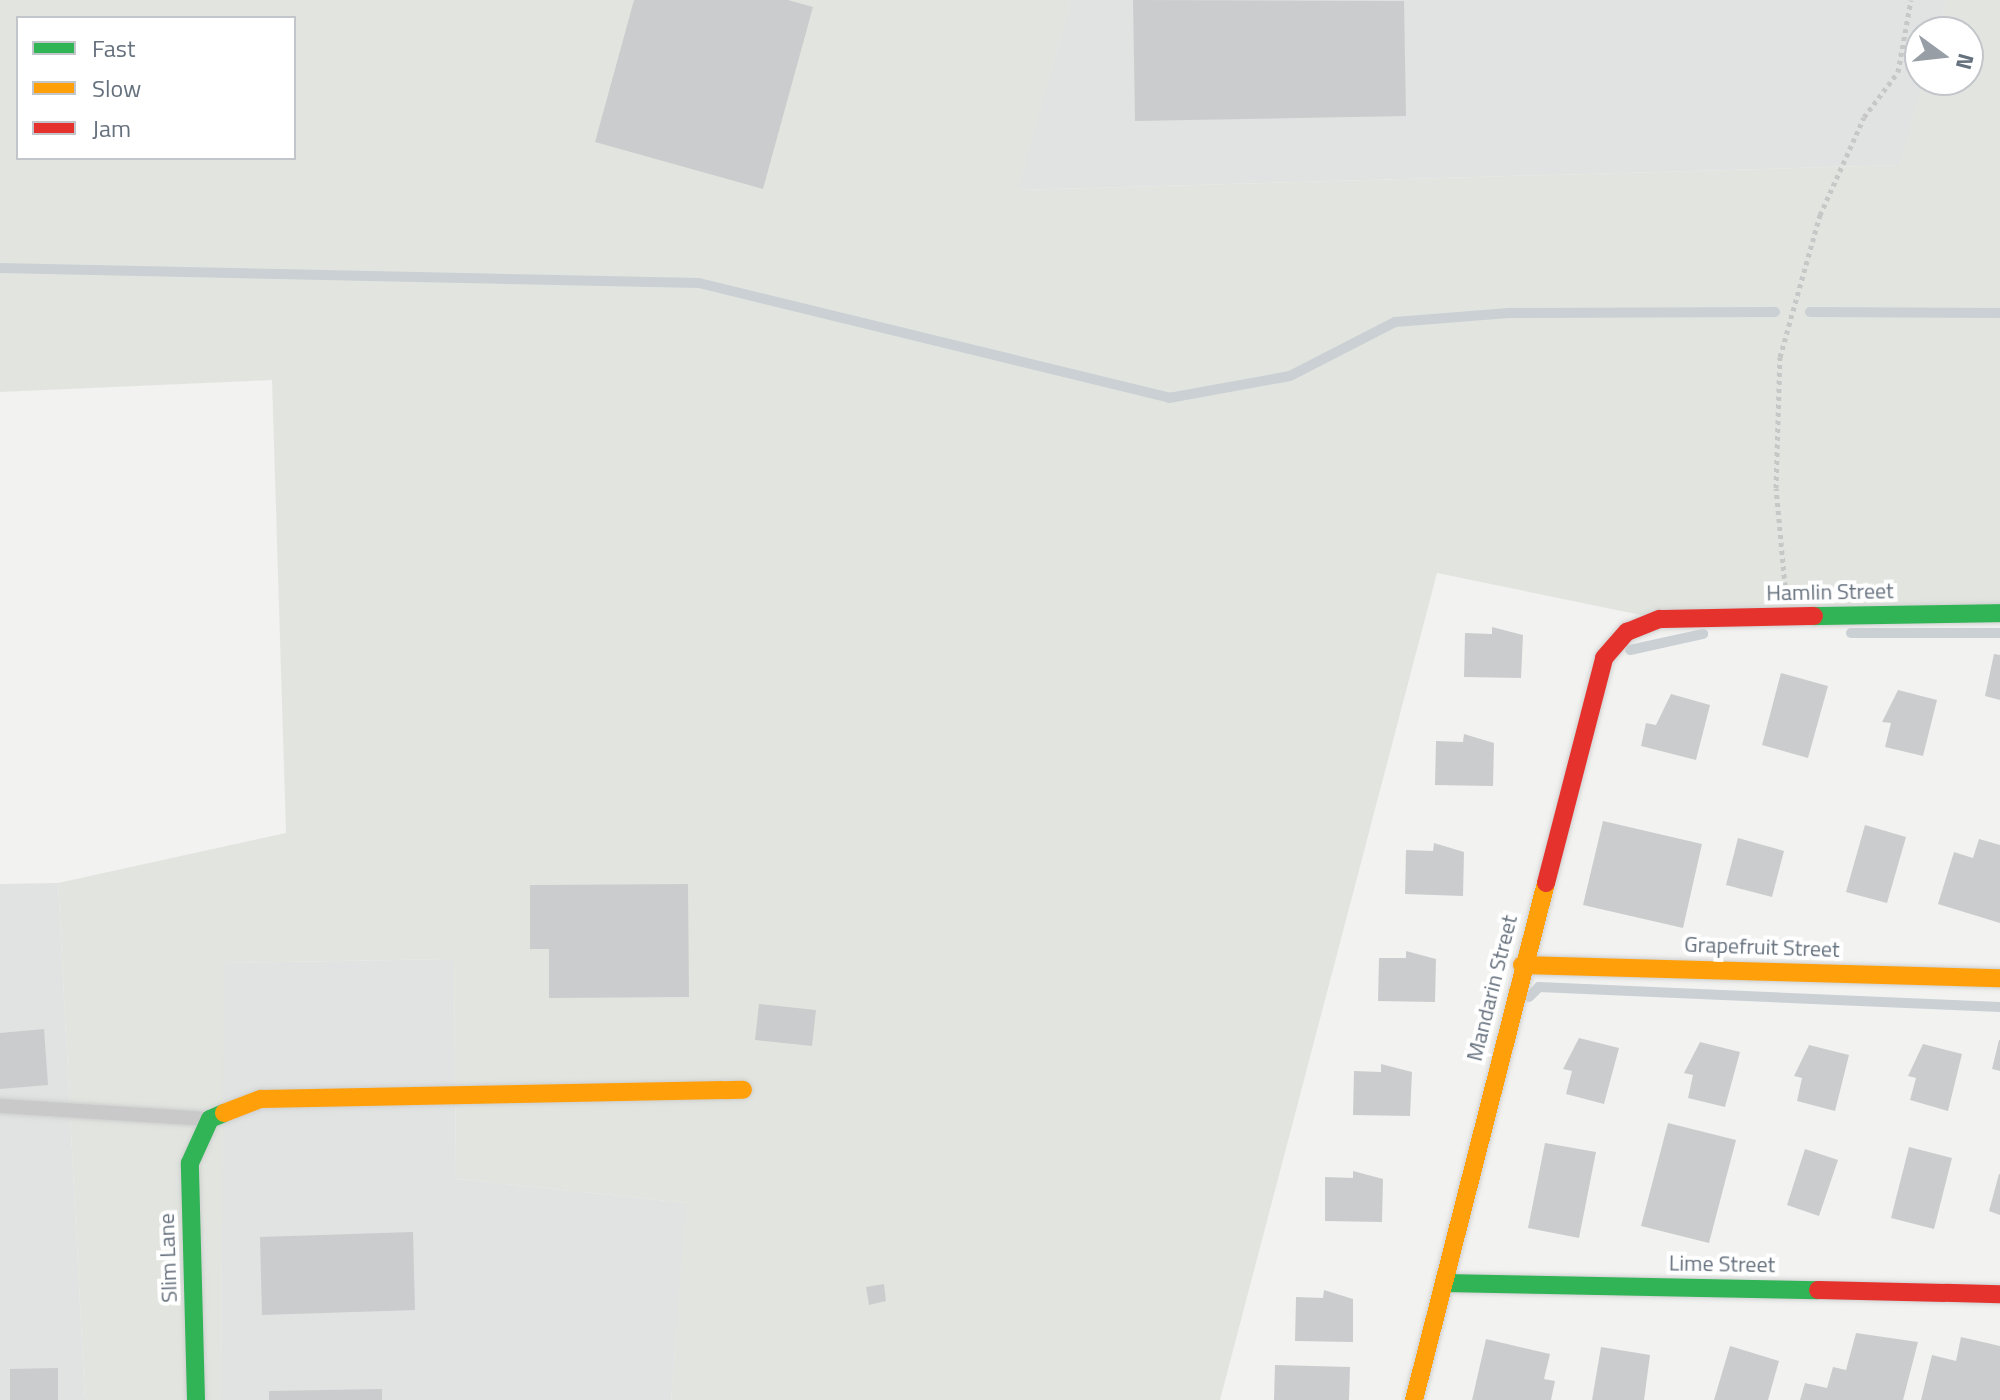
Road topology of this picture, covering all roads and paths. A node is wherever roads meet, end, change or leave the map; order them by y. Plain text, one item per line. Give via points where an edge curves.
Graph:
1 (1911, 0) edge
2 (2000, 613) edge
3 (1788, 617) junction
4 (1660, 619) joint
5 (1522, 965) junction
6 (2000, 978) edge
7 (743, 1090) dead end
8 (0, 1106) edge
9 (210, 1119) junction
10 (1444, 1283) junction
11 (2000, 1294) edge
12 (196, 1400) edge
13 (1414, 1400) edge

1 - 3 path via 1898,72 1864,117 1820,215 1780,357 1776,488
2 - 3 street, Hamlin Street
3 - 4 street, Hamlin Street
4 - 5 street, Mandarin Street via 1627,632 1604,658
5 - 6 street, Grapefruit Street
5 - 10 street, Mandarin Street
7 - 9 street via 261,1099
8 - 9 lane
9 - 12 street, Slim Lane via 190,1163
10 - 11 street, Lime Street
10 - 13 street, Mandarin Street

